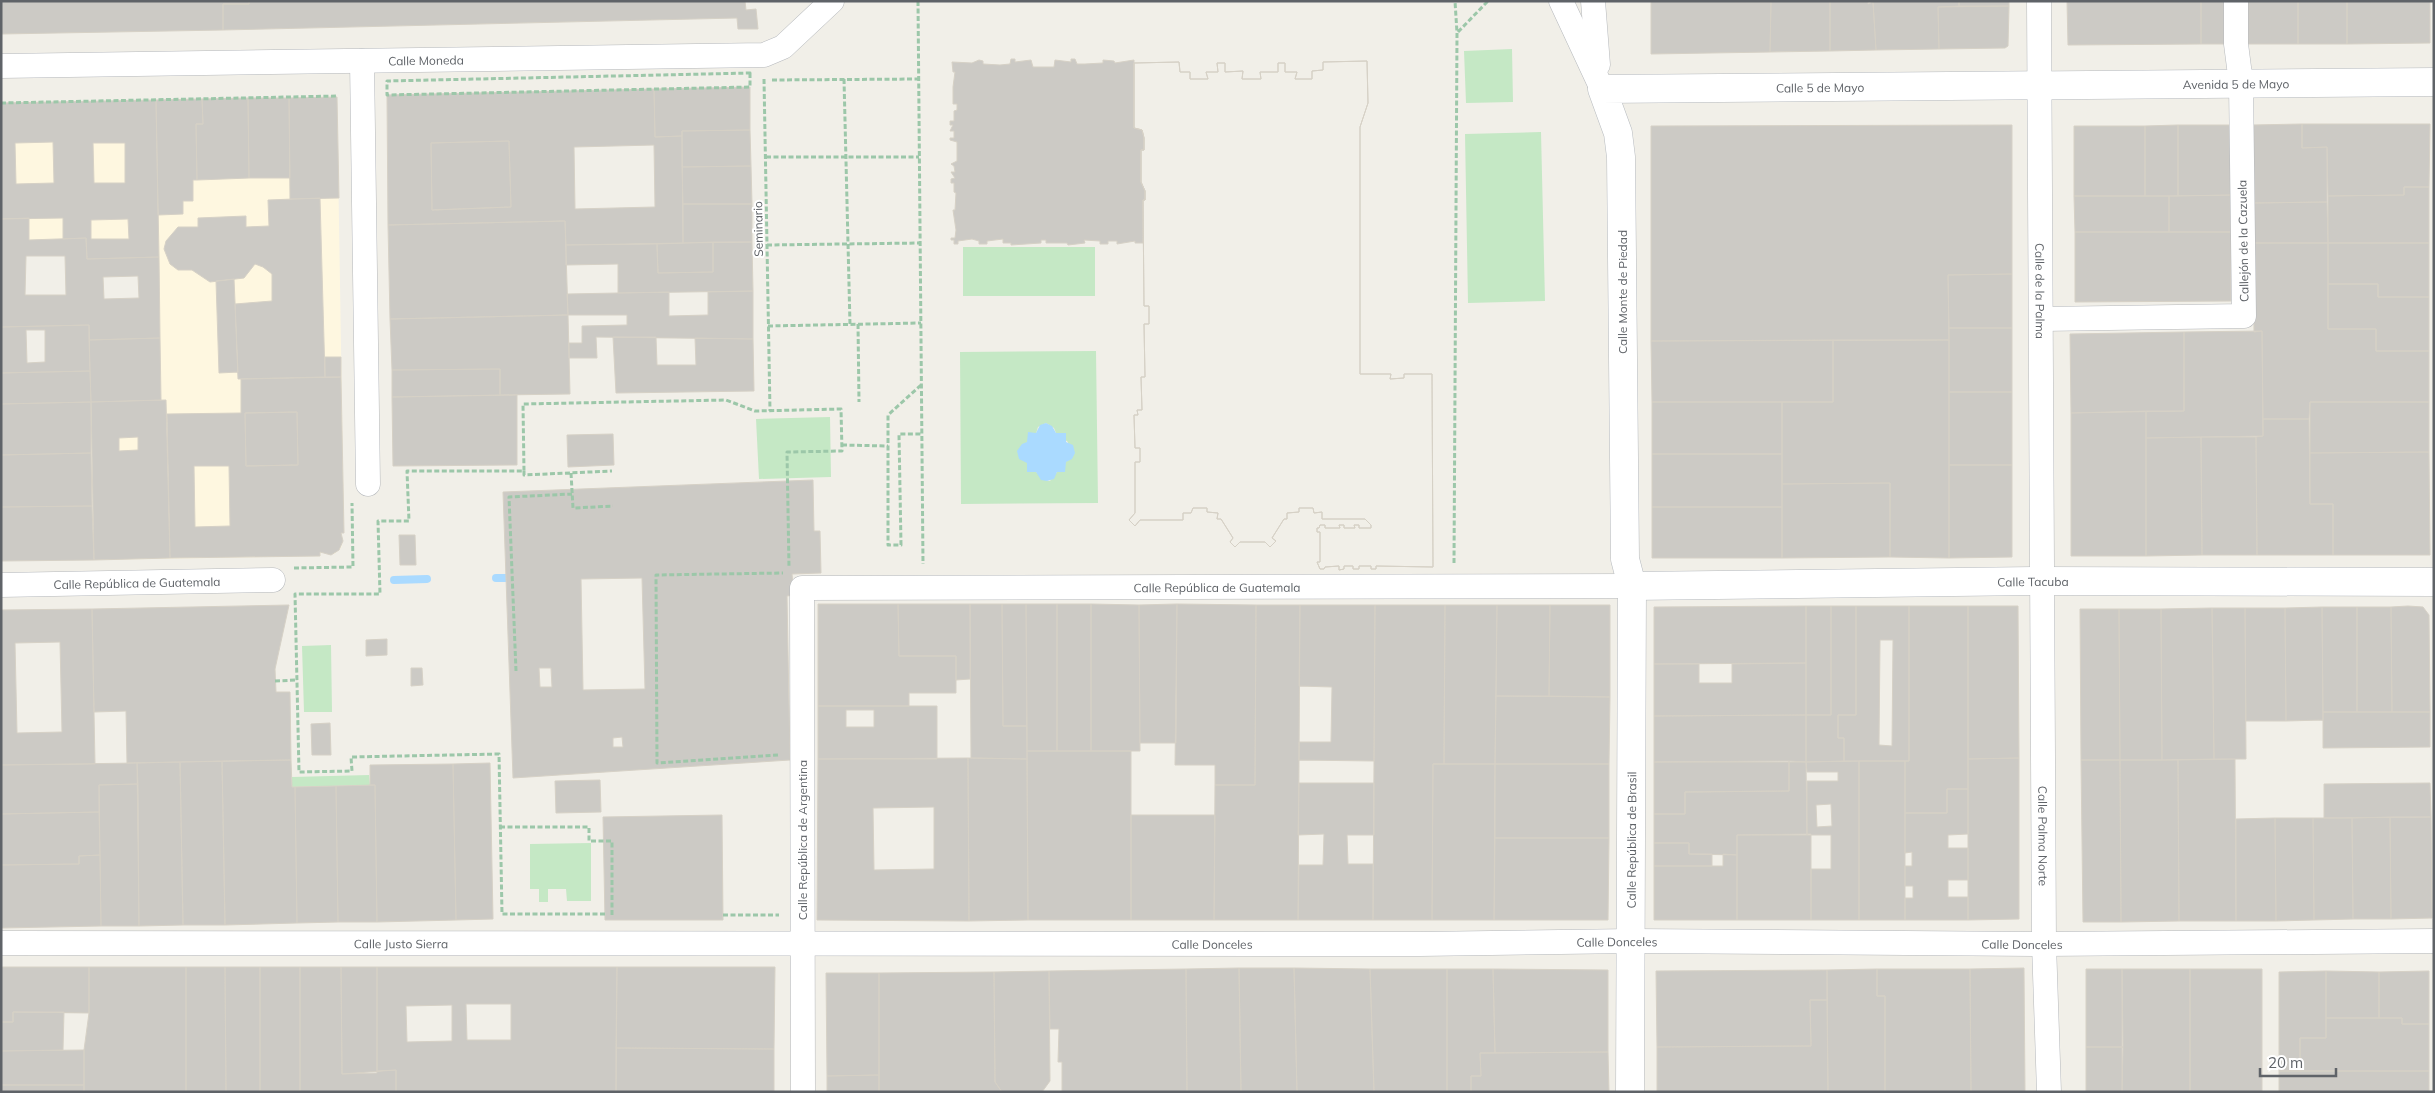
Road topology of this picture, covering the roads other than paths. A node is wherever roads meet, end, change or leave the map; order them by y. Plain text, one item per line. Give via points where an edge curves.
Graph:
1 (832, 1) edge
2 (1561, 1) edge
3 (1593, 1) edge
4 (2039, 1) edge
5 (2236, 1) edge
6 (362, 61) junction
7 (1, 66) edge
8 (2434, 82) edge
9 (2241, 83) junction
10 (2038, 86) junction
11 (1602, 89) junction
12 (2042, 320) junction
13 (368, 484) road end
14 (273, 580) road end
15 (2042, 581) junction
16 (2434, 582) edge
17 (1, 585) edge
18 (1632, 586) junction
19 (802, 588) joint
20 (1632, 941) junction
21 (2434, 941) edge
22 (1, 943) edge
23 (802, 943) junction
24 (2044, 944) junction
25 (803, 1092) edge
26 (1630, 1092) edge
27 (2049, 1092) edge

1 - 6 street, Calle Moneda via 783,47 764,55
2 - 11 street
3 - 11 street, Calle Monte de Piedad
4 - 10 street, Calle de la Palma
5 - 9 street via 2236,44
6 - 7 street, Calle Moneda
6 - 13 street
8 - 9 street, Avenida 5 de Mayo
9 - 10 street, Avenida 5 de Mayo
9 - 12 street, Callejón de la Cazuela via 2244,316
10 - 11 street, Calle 5 de Mayo
10 - 12 street, Calle de la Palma
11 - 18 street, Calle Monte de Piedad via 1618,133 1621,157 1625,559
12 - 15 street, Calle de la Palma
14 - 17 street, Calle República de Guatemala
15 - 16 street, Calle Tacuba
15 - 18 street, Calle Tacuba
15 - 24 street, Calle Palma Norte
18 - 19 street, Calle República de Guatemala
18 - 20 street, Calle República de Brasil
19 - 23 street, Calle República de Argentina
20 - 23 street, Calle Donceles
20 - 24 street, Calle Donceles
20 - 26 street, Calle República de Brasil
21 - 24 street, Calle Donceles
22 - 23 street, Calle Justo Sierra
23 - 25 street, Calle República de Argentina
24 - 27 street, Calle Palma Norte

